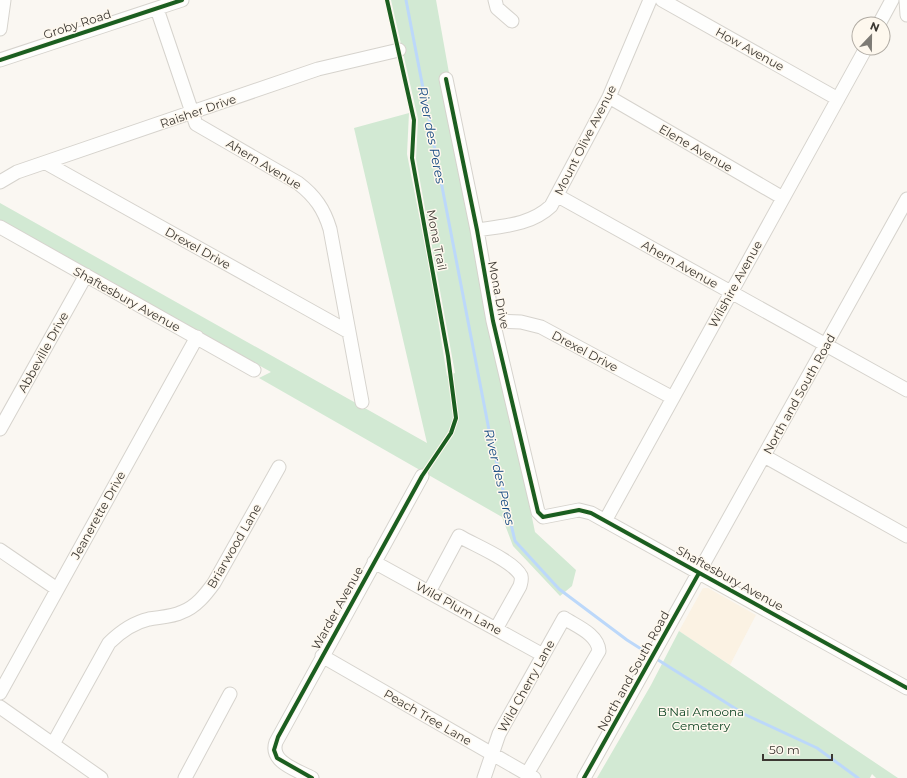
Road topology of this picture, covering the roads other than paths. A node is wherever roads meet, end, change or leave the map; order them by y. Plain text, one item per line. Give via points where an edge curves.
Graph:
1 (4, 0) edge
2 (182, 0) edge
3 (495, 0) edge
4 (650, 0) edge
5 (662, 0) edge
6 (892, 0) edge
7 (906, 0) edge
8 (157, 9) junction
9 (907, 15) edge
10 (883, 16) edge
11 (512, 21) dead end
12 (0, 29) edge
13 (399, 50) dead end
14 (862, 56) edge
15 (0, 60) edge
16 (446, 79) dead end
17 (609, 97) junction
18 (838, 98) junction
19 (191, 114) junction
20 (46, 163) junction
21 (0, 182) edge
22 (558, 196) junction
23 (783, 198) junction
24 (907, 199) edge
25 (0, 227) edge
26 (477, 230) junction
27 (86, 275) junction
28 (731, 293) junction
29 (493, 321) junction
30 (349, 332) junction
31 (196, 337) junction
32 (826, 345) junction
33 (254, 370) dead end
34 (907, 390) edge
35 (673, 398) junction
36 (362, 402) dead end
37 (0, 429) edge
38 (764, 456) junction
39 (279, 468) dead end
40 (422, 476) dead end
41 (538, 512) joint
42 (605, 521) junction
43 (907, 536) edge
44 (0, 550) edge
45 (374, 562) junction
46 (699, 573) junction
47 (57, 589) junction
48 (429, 592) junction
49 (496, 629) junction
50 (543, 655) junction
51 (322, 656) junction
52 (907, 688) edge
53 (0, 693) edge
54 (230, 694) dead end
55 (0, 708) edge
56 (53, 744) junction
57 (493, 754) junction
58 (531, 776) edge
59 (100, 778) edge
60 (185, 778) edge
61 (312, 778) edge
62 (484, 778) edge
63 (584, 778) edge

1 - 12 street
2 - 8 street, Groby Road
3 - 11 street via 497,8
4 - 17 street, Mount Olive Avenue
5 - 18 street, How Avenue
6 - 10 street
7 - 9 street
8 - 15 street, Groby Road
8 - 19 street, Ahern Avenue
13 - 19 street, Raisher Drive via 318,69
14 - 18 street, Wilshire Avenue
16 - 26 street, Mona Drive
17 - 22 street, Mount Olive Avenue
17 - 23 street, Elene Avenue
18 - 23 street, Wilshire Avenue
19 - 20 street, Raisher Drive
19 - 30 street, Ahern Avenue via 196,124 298,183 320,204 330,229
20 - 21 street, Raisher Drive via 17,172
20 - 30 street, Drexel Drive
22 - 26 street, Mount Olive Avenue via 541,216
22 - 28 street, Ahern Avenue
23 - 28 street, Wilshire Avenue
24 - 32 street, North and South Road
25 - 27 street, Shaftesbury Avenue
26 - 29 street, Mona Drive
27 - 31 street, Shaftesbury Avenue
27 - 37 street, Abbeville Drive
28 - 32 street, Ahern Avenue
28 - 35 street, Wilshire Avenue
29 - 35 street, Drexel Drive via 521,322 541,327
29 - 41 street, Mona Drive
30 - 36 street, Ahern Avenue
31 - 33 street, Shaftesbury Avenue
31 - 47 street, Jeanerette Drive
32 - 34 street, Ahern Avenue
32 - 38 street, North and South Road
35 - 42 street, Wilshire Avenue
38 - 43 street
38 - 46 street, North and South Road
39 - 56 street, Briarwood Lane via 205,595 183,612 134,624 116,636 109,643
40 - 45 street, Warder Avenue
41 - 42 street, Shaftesbury Avenue via 543,517 579,510
42 - 46 street, Shaftesbury Avenue
44 - 47 street
45 - 48 street, Wild Plum Lane
45 - 51 street, Warder Avenue
46 - 52 street, Shaftesbury Avenue
46 - 63 street, North and South Road
47 - 53 street, Jeanerette Drive
48 - 49 street, Wild Plum Lane
48 - 49 street via 459,536 509,564 522,580
49 - 50 street, Wild Plum Lane
50 - 57 street, Wild Cherry Lane via 499,734
50 - 58 street, Wild Cherry Lane via 564,618 590,634 599,651
51 - 57 street, Peach Tree Lane
51 - 61 street, Warder Avenue via 278,737 274,750 280,760
54 - 60 street
55 - 56 street
56 - 59 street
57 - 58 street, Peach Tree Lane
57 - 62 street, Wild Cherry Lane

